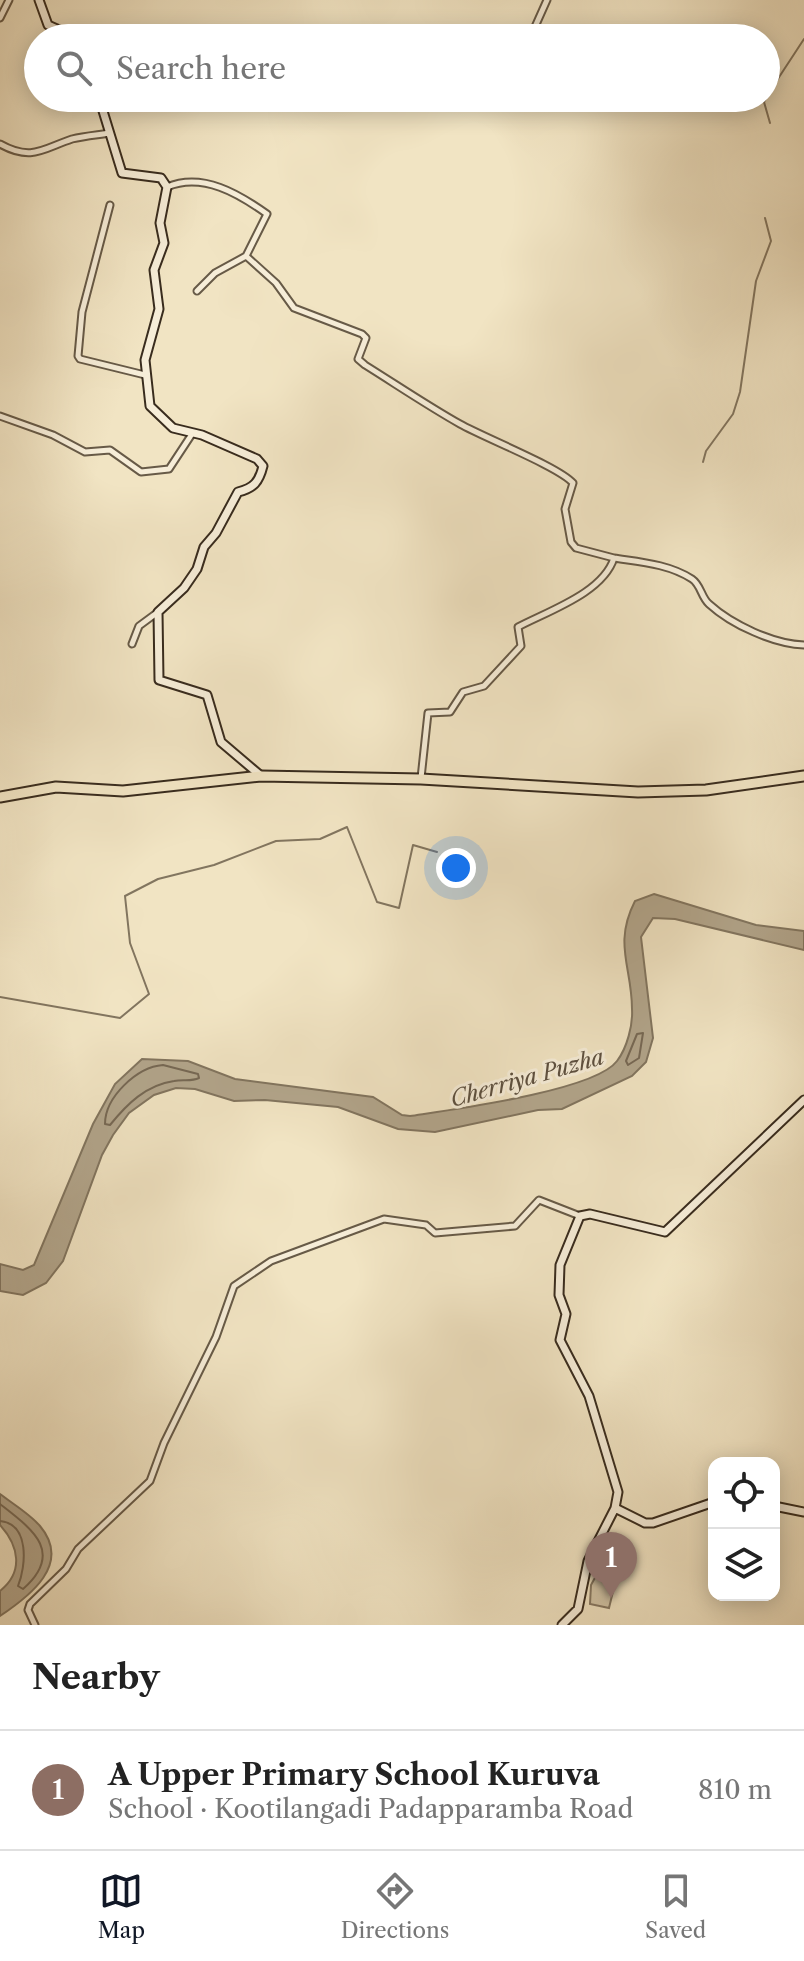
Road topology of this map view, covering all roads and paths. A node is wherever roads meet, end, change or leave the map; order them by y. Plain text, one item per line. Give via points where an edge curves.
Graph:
1 (9, 0) edge
2 (39, 0) edge
3 (547, 0) edge
4 (0, 18) edge
5 (48, 24) edge
6 (536, 24) edge
7 (103, 112) edge
8 (110, 133) junction
9 (0, 144) edge
10 (167, 187) junction
11 (110, 205) dead end
12 (246, 256) junction
13 (197, 291) dead end
14 (145, 375) junction
15 (0, 416) edge
16 (192, 434) junction
17 (614, 558) junction
18 (158, 612) junction
19 (132, 644) dead end
20 (804, 645) edge
21 (261, 776) junction
22 (804, 776) edge
23 (421, 779) junction
24 (0, 797) edge
25 (804, 1100) edge
26 (580, 1216) junction
27 (708, 1504) edge
28 (780, 1507) edge
29 (615, 1508) junction
30 (804, 1512) edge
31 (35, 1625) edge
32 (562, 1625) edge

1 - 4 street
2 - 5 main road
3 - 6 street
7 - 8 main road
8 - 9 street via 38,153
8 - 10 main road via 122,173 161,178
10 - 12 street via 177,183 234,190 267,214
10 - 14 main road via 160,223 164,243 154,270 159,309
11 - 14 street via 82,312 78,356
12 - 13 street via 215,273
12 - 17 street via 294,308 362,334 366,338 358,359 365,365 459,423 539,465 564,472 573,483 565,509 571,542
14 - 16 main road via 150,406 173,428
15 - 16 street via 85,452 110,450 141,472 169,469
16 - 18 main road via 263,466 251,489 238,492 184,588
17 - 20 street via 684,574 725,616 782,645
17 - 23 street via 610,571 590,588 518,627 521,646 484,686 463,692 450,712 428,713
18 - 19 street via 139,626
18 - 21 main road via 159,680 207,695 221,742
21 - 23 highway
21 - 24 highway via 123,791 29,789
22 - 23 highway via 706,790 638,792
25 - 26 main road via 665,1232
26 - 29 main road via 560,1265 559,1295 566,1314 560,1340 589,1396 618,1492
26 - 31 street via 539,1200 515,1226 435,1233 426,1225 384,1219 271,1261 234,1286 150,1481 78,1549 66,1569 30,1604
27 - 29 main road via 653,1523
28 - 30 main road
29 - 32 main road via 588,1561 578,1609

